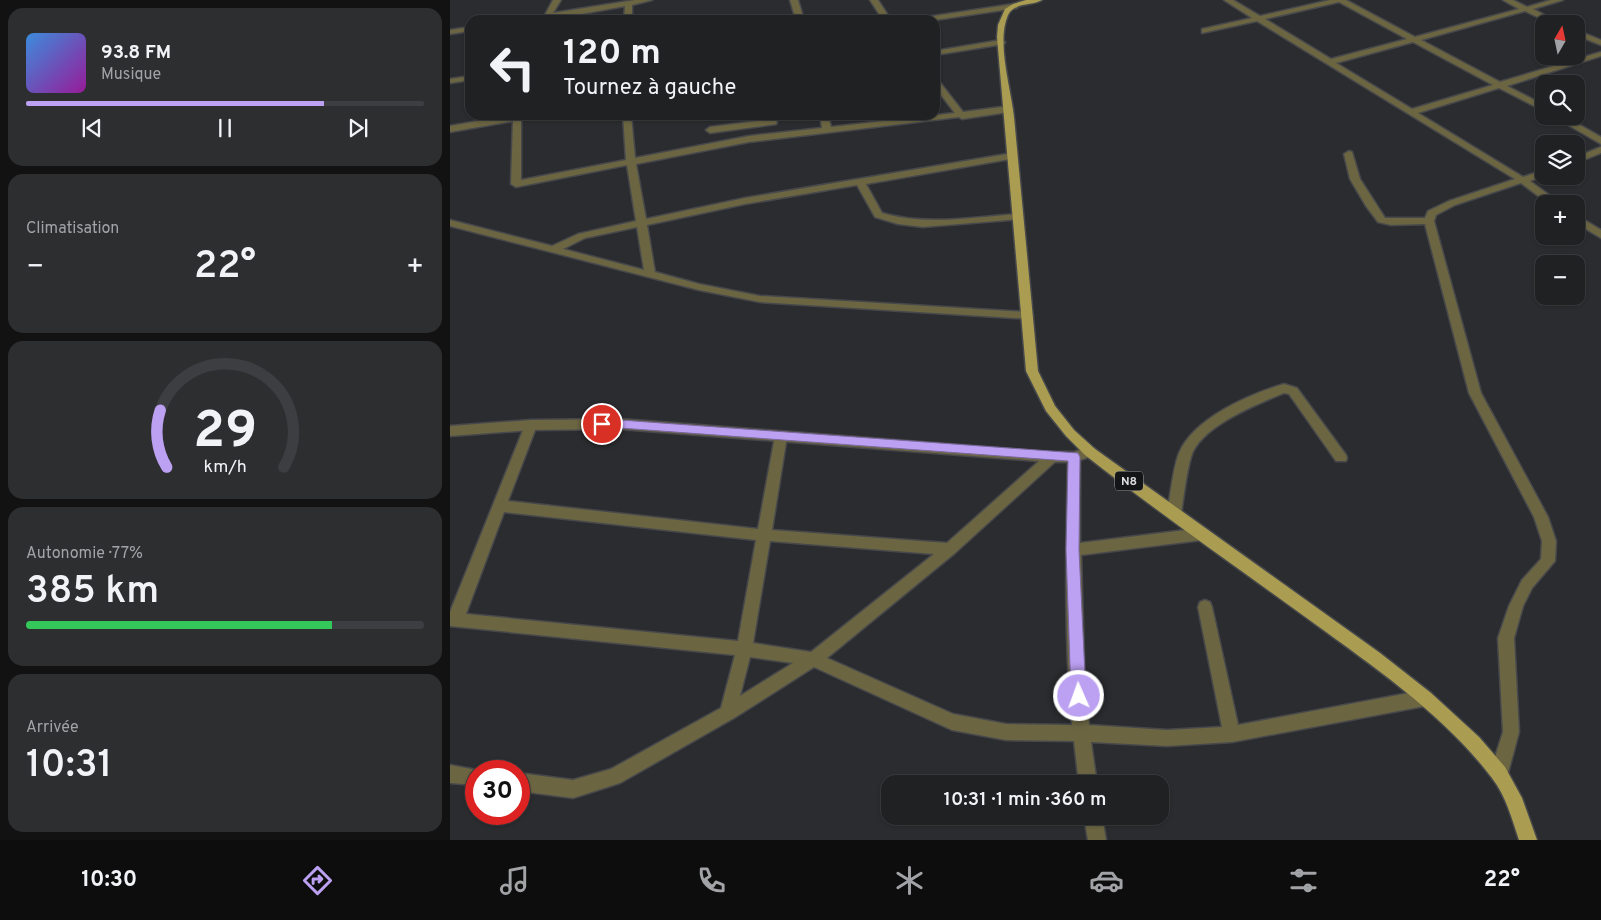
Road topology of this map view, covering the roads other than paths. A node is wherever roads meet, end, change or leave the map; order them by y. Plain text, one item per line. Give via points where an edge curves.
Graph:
1 (558, 0) edge
2 (648, 0) edge
3 (794, 0) edge
4 (874, 0) edge
5 (997, 0) edge
6 (1038, 0) edge
7 (1228, 0) edge
8 (1340, 0) edge
9 (1507, 0) edge
10 (1559, 0) edge
11 (630, 3) junction
12 (1017, 4) edge
13 (1526, 9) junction
14 (548, 15) edge
15 (563, 15) edge
16 (629, 15) edge
17 (798, 15) edge
18 (884, 15) edge
19 (1539, 15) edge
20 (940, 17) edge
21 (1260, 19) junction
22 (465, 30) edge
23 (450, 32) edge
24 (1206, 32) dead end
25 (1585, 36) edge
26 (1414, 39) junction
27 (1001, 42) junction
28 (1601, 44) edge
29 (940, 52) edge
30 (1601, 54) edge
31 (1330, 62) junction
32 (465, 79) edge
33 (450, 81) edge
34 (1500, 85) junction
35 (940, 88) edge
36 (1535, 104) edge
37 (1009, 109) junction
38 (1412, 112) junction
39 (962, 116) junction
40 (940, 118) edge
41 (496, 120) edge
42 (517, 120) edge
43 (627, 120) edge
44 (709, 120) edge
45 (825, 120) edge
46 (923, 120) edge
47 (773, 122) dead end
48 (1573, 125) edge
49 (450, 129) edge
50 (710, 130) junction
51 (827, 130) junction
52 (1601, 141) edge
53 (712, 146) junction
54 (1601, 150) edge
55 (1349, 154) dead end
56 (1013, 156) junction
57 (1585, 156) edge
58 (631, 162) junction
59 (1535, 177) edge
60 (1524, 181) junction
61 (861, 182) junction
62 (1543, 195) edge
63 (1018, 217) junction
64 (1429, 221) junction
65 (641, 222) junction
66 (450, 223) edge
67 (1585, 224) edge
68 (1601, 235) edge
69 (552, 250) junction
70 (650, 274) junction
71 (1027, 316) junction
72 (531, 425) junction
73 (450, 430) edge
74 (781, 436) junction
75 (1090, 452) junction
76 (1052, 457) junction
77 (1074, 457) junction
78 (1341, 458) dead end
79 (500, 506) junction
80 (1174, 514) junction
81 (1202, 534) junction
82 (764, 535) junction
83 (950, 550) junction
84 (1073, 550) junction
85 (1205, 607) dead end
86 (453, 620) edge
87 (744, 649) junction
88 (813, 659) junction
89 (1425, 698) junction
90 (728, 714) junction
91 (1080, 733) junction
92 (1232, 734) junction
93 (1499, 773) junction
94 (450, 774) edge
95 (1087, 775) edge
96 (465, 776) edge
97 (530, 783) edge
98 (1094, 825) edge
99 (1097, 840) edge
100 (1528, 840) edge

1 - 14 street
2 - 11 street
3 - 17 street
4 - 18 street
5 - 12 street
6 - 12 main road
7 - 21 street
8 - 21 street
8 - 26 street
9 - 13 street
10 - 13 street
11 - 15 street
11 - 16 street
12 - 20 street
12 - 27 main road, N8 via 1006,14
13 - 19 street
13 - 26 street
21 - 24 street
21 - 31 street
22 - 23 street
25 - 28 street
26 - 31 street
26 - 34 street
27 - 29 street
27 - 37 main road, N8
30 - 34 street
31 - 38 street
32 - 33 street
34 - 36 street
34 - 38 street
35 - 39 street
37 - 39 street
37 - 56 main road, N8
38 - 60 street
39 - 40 street
41 - 49 street
42 - 58 street via 516,184
43 - 58 street
44 - 50 street
45 - 51 street
46 - 51 street
47 - 50 street
48 - 52 street
50 - 53 street
51 - 53 street
53 - 58 street
54 - 57 street
55 - 64 street via 1355,179 1382,220
56 - 61 street
56 - 63 main road, N8
58 - 65 street
59 - 60 street
60 - 62 street
60 - 64 street via 1452,204 1431,213
61 - 63 street via 878,215 898,221 923,224
61 - 65 street
63 - 71 main road, N8
64 - 93 street via 1475,393 1541,517 1550,541 1548,561 1527,584 1506,638 1511,732
65 - 69 street via 582,236
65 - 70 street
66 - 69 street
67 - 68 street
69 - 70 street
70 - 71 street via 760,299
71 - 75 main road, N8 via 1032,371 1050,408
72 - 73 street
72 - 74 street via 620,424
72 - 79 street
74 - 76 street
74 - 82 street
75 - 77 street
75 - 80 main road, N8
76 - 77 street
76 - 83 street
77 - 84 street
78 - 80 street via 1293,391 1284,388 1216,420 1195,440 1185,454
79 - 82 street
79 - 86 street
80 - 81 main road, N8
81 - 84 street
81 - 89 main road, N8
82 - 83 street
82 - 87 street
83 - 88 street
84 - 91 street
85 - 92 street
86 - 87 street
87 - 88 street
87 - 90 street
88 - 90 street
88 - 91 street via 952,722 1006,732
89 - 92 street
89 - 93 main road, N8 via 1473,743
90 - 97 street via 614,778 573,789
91 - 92 street via 1167,738
91 - 95 street
93 - 100 main road, N8 via 1516,804
94 - 96 street
98 - 99 street

